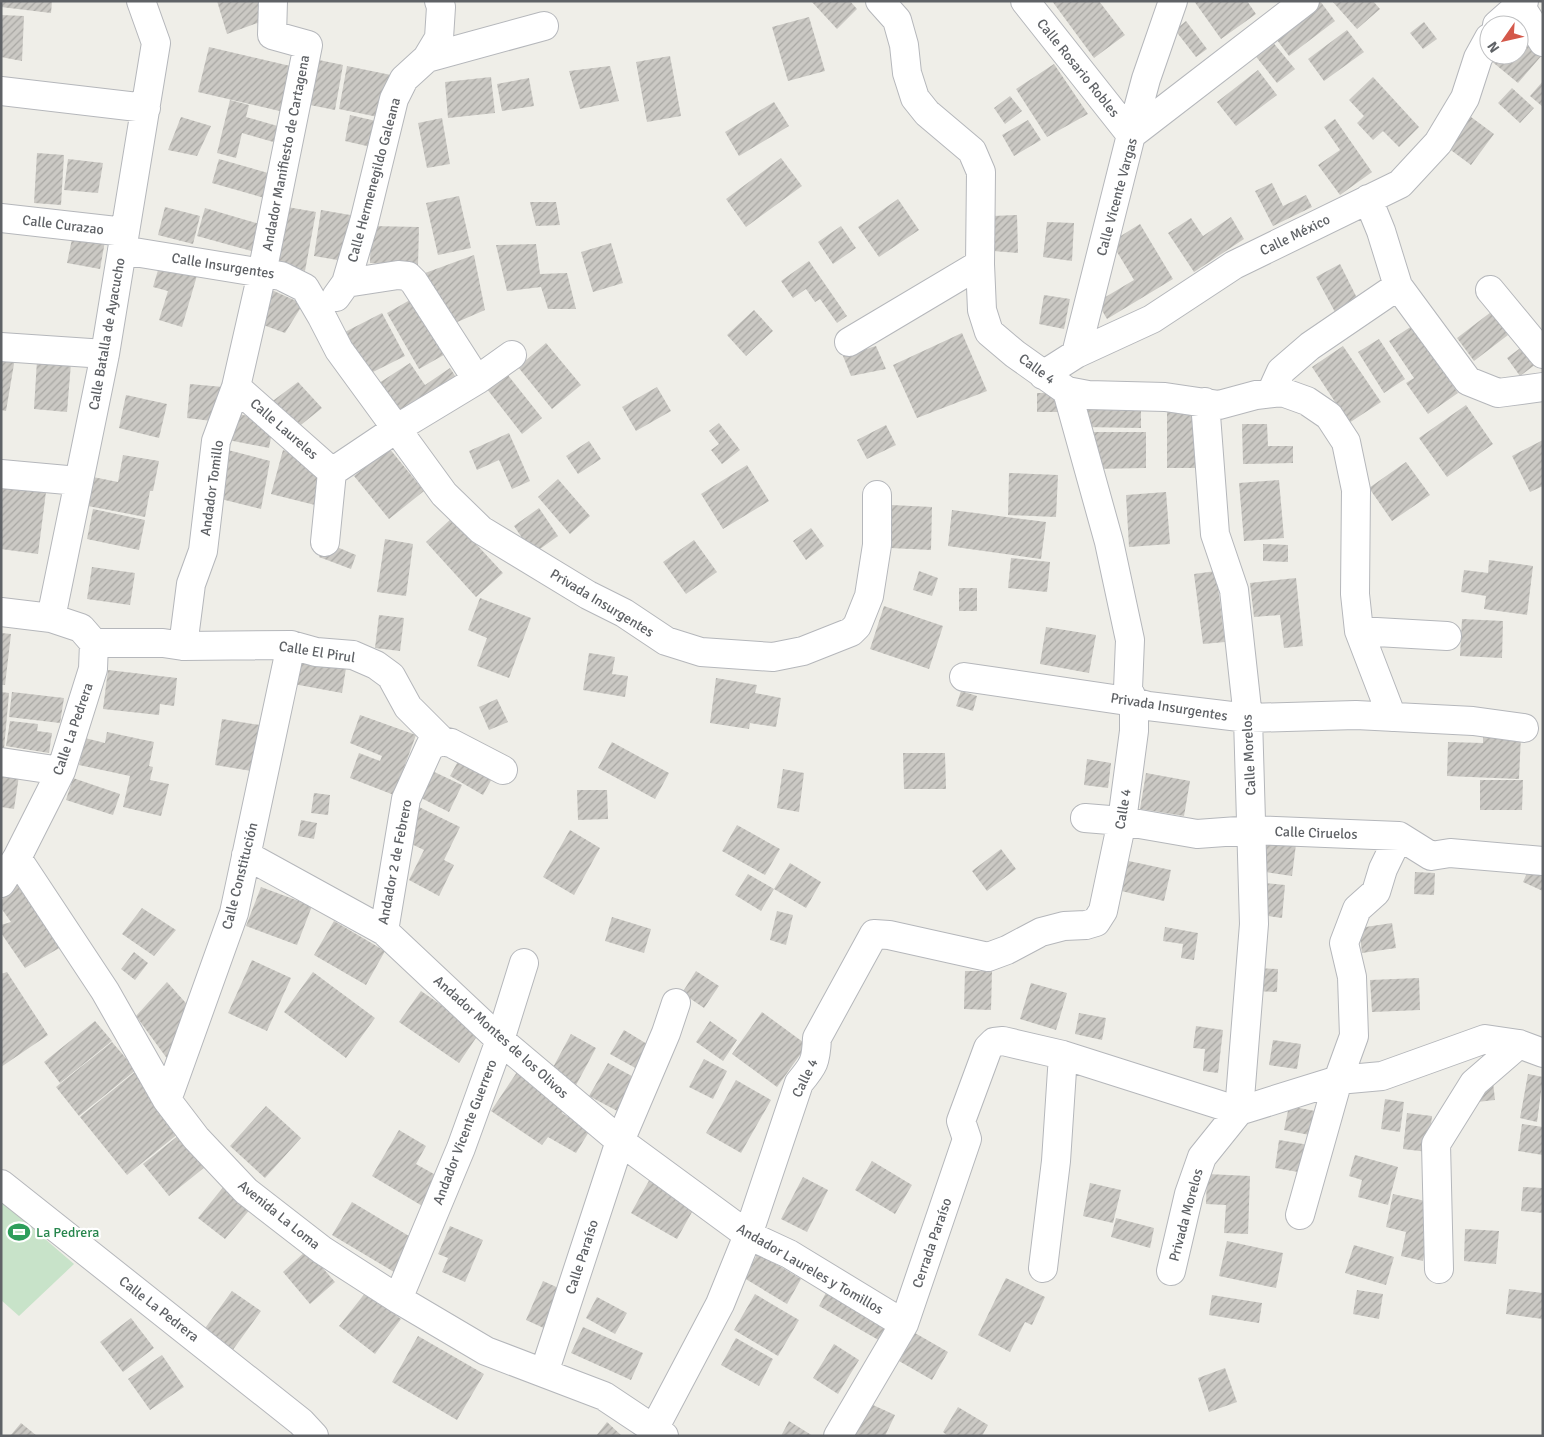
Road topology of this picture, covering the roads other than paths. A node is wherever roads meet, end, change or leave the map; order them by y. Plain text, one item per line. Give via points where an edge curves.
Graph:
1 (141, 1) edge
2 (273, 1) edge
3 (439, 1) edge
4 (880, 1) edge
5 (1025, 1) edge
6 (1173, 1) edge
7 (1304, 1) edge
8 (1522, 3) edge
9 (1508, 15) edge
10 (544, 26) dead end
11 (1543, 42) edge
12 (1479, 56) edge
13 (427, 58) junction
14 (1, 91) edge
15 (146, 108) junction
16 (1131, 135) junction
17 (1368, 199) junction
18 (1, 218) edge
19 (123, 241) junction
20 (980, 264) junction
21 (262, 272) junction
22 (346, 283) junction
23 (1398, 286) junction
24 (1490, 290) dead end
25 (322, 316) junction
26 (849, 342) dead end
27 (1, 347) edge
28 (105, 354) junction
29 (1076, 354) junction
30 (1543, 354) edge
31 (512, 355) dead end
32 (1043, 375) junction
33 (477, 380) junction
34 (236, 387) junction
35 (1543, 387) edge
36 (1067, 390) junction
37 (1271, 393) junction
38 (1205, 402) junction
39 (396, 428) junction
40 (332, 472) junction
41 (1, 474) edge
42 (78, 481) junction
43 (878, 495) dead end
44 (325, 542) dead end
45 (1, 612) edge
46 (51, 618) junction
47 (1359, 631) junction
48 (1447, 636) dead end
49 (94, 643) junction
50 (291, 645) junction
51 (183, 646) junction
52 (964, 677) dead end
53 (1134, 702) junction
54 (1392, 717) junction
55 (1248, 718) junction
56 (1524, 728) dead end
57 (442, 741) junction
58 (1, 762) edge
59 (503, 770) dead end
60 (61, 771) junction
61 (1085, 818) dead end
62 (1122, 821) junction
63 (1252, 830) junction
64 (1399, 836) junction
65 (246, 855) junction
66 (17, 858) junction
67 (1543, 861) edge
68 (1, 883) edge
69 (384, 931) junction
70 (524, 963) dead end
71 (676, 1003) dead end
72 (500, 1040) junction
73 (1531, 1048) edge
74 (1063, 1054) junction
75 (1338, 1080) junction
76 (166, 1100) junction
77 (1239, 1111) junction
78 (620, 1141) junction
79 (1, 1184) edge
80 (1300, 1215) dead end
81 (748, 1235) junction
82 (1043, 1268) dead end
83 (1439, 1269) dead end
84 (1171, 1271) dead end
85 (398, 1299) junction
86 (904, 1324) junction
87 (544, 1373) junction
88 (659, 1432) edge
89 (314, 1436) edge
90 (838, 1436) edge

1 - 15 street, Calle Batalla de Ayacucho via 156,43
2 - 21 street, Andador Manifiesto de Cartagena via 272,35 308,45
3 - 13 street, Calle Hermenegildo Galeana via 439,38
4 - 20 street, Calle 4 via 898,20 915,98 972,151 981,172
5 - 16 street, Calle Rosario Robles
6 - 16 street
7 - 16 street, Calle Vicente Vargas
8 - 9 street
8 - 11 street
10 - 13 street
12 - 17 street, Calle México via 1465,98 1438,143 1400,184
13 - 22 street, Calle Hermenegildo Galeana via 404,79 394,99
14 - 15 street
15 - 19 street, Calle Batalla de Ayacucho
16 - 29 street, Calle Vicente Vargas
17 - 23 street
17 - 29 street, Calle México via 1234,265 1152,319
18 - 19 street, Calle Curazao
19 - 21 street, Calle Insurgentes
19 - 28 street, Calle Batalla de Ayacucho
20 - 26 street
20 - 32 street, Calle 4 via 982,310 989,332
21 - 25 street, Calle Insurgentes via 281,276 304,288
21 - 34 street, Andador Tomillo
22 - 25 street
22 - 33 street via 408,276
23 - 35 street via 1468,381 1498,393
23 - 37 street via 1310,346 1281,371
24 - 30 street
25 - 39 street, Privada Insurgentes via 338,350
27 - 28 street
28 - 42 street, Calle Batalla de Ayacucho
29 - 32 street, Calle México
31 - 33 street
32 - 36 street, Calle 4
33 - 39 street
34 - 40 street, Calle Laureles
34 - 51 street, Andador Tomillo via 216,441 203,551 191,584
36 - 38 street
36 - 53 street, Calle 4 via 1109,542 1130,640 1128,689
37 - 38 street via 1219,405
37 - 47 street via 1282,392 1307,401 1329,416 1346,442 1356,490 1355,594
38 - 55 street, Calle Morelos via 1215,534 1234,590
39 - 40 street
39 - 43 street, Privada Insurgentes via 444,494 481,530 666,641 701,652 773,657 803,651 851,632 857,626 869,596 877,545
40 - 44 street
41 - 42 street
42 - 46 street, Calle Batalla de Ayacucho
45 - 46 street
46 - 49 street via 81,628
47 - 48 street
47 - 54 street
49 - 51 street, Calle El Pirul
49 - 60 street, Calle La Pedrera via 93,669
50 - 51 street, Calle El Pirul
50 - 57 street, Calle El Pirul via 316,652 353,655 376,665 391,676 408,707
50 - 65 street, Calle Constitución
52 - 53 street, Privada Insurgentes
53 - 55 street, Privada Insurgentes
53 - 62 street, Calle 4 via 1134,731
54 - 55 street, Privada Insurgentes
54 - 56 street, Privada Insurgentes via 1473,721
55 - 63 street, Calle Morelos
57 - 59 street
57 - 69 street, Andador 2 de Febrero via 430,746 406,799
58 - 60 street
60 - 66 street, Calle La Pedrera
61 - 62 street, Calle Ciruelos
62 - 63 street, Calle Ciruelos via 1196,834
62 - 81 street, Calle 4 via 1103,911 1096,922 1041,932 988,957 874,934 817,1038 814,1066 800,1084
63 - 64 street, Calle Ciruelos
63 - 77 street, Calle Morelos via 1254,924
64 - 67 street, Calle Ciruelos via 1431,856 1450,853
64 - 75 street via 1376,892 1357,909 1344,943 1352,978 1354,1036
65 - 69 street, Andador 2 de Febrero
65 - 76 street, Calle Constitución via 234,913
66 - 68 street, Calle La Pedrera
66 - 76 street, Avenida La Loma via 105,991
69 - 72 street, Andador Montes de los Olivos
70 - 72 street, Andador Vicente Guerrero
71 - 78 street
72 - 78 street, Andador Montes de los Olivos
72 - 85 street, Andador Vicente Guerrero via 461,1148
73 - 75 street via 1485,1039 1382,1076
73 - 83 street via 1474,1083 1436,1144
74 - 77 street
74 - 82 street via 1056,1161
74 - 86 street, Cerrada Paraíso via 1002,1041 994,1042 988,1048 961,1121 967,1140
75 - 77 street
75 - 80 street
76 - 85 street, Avenida La Loma via 246,1192 322,1250
77 - 84 street, Privada Morelos via 1202,1157 1189,1194
78 - 81 street, Andador Laureles y Tomillos
78 - 87 street, Calle Paraíso
79 - 89 street, Calle La Pedrera via 301,1422
81 - 86 street, Andador Laureles y Tomillos via 789,1254
81 - 88 street, Calle 4 via 720,1304
85 - 87 street, Avenida La Loma via 486,1351
86 - 90 street, Cerrada Paraíso
87 - 88 street, Avenida La Loma via 604,1396

